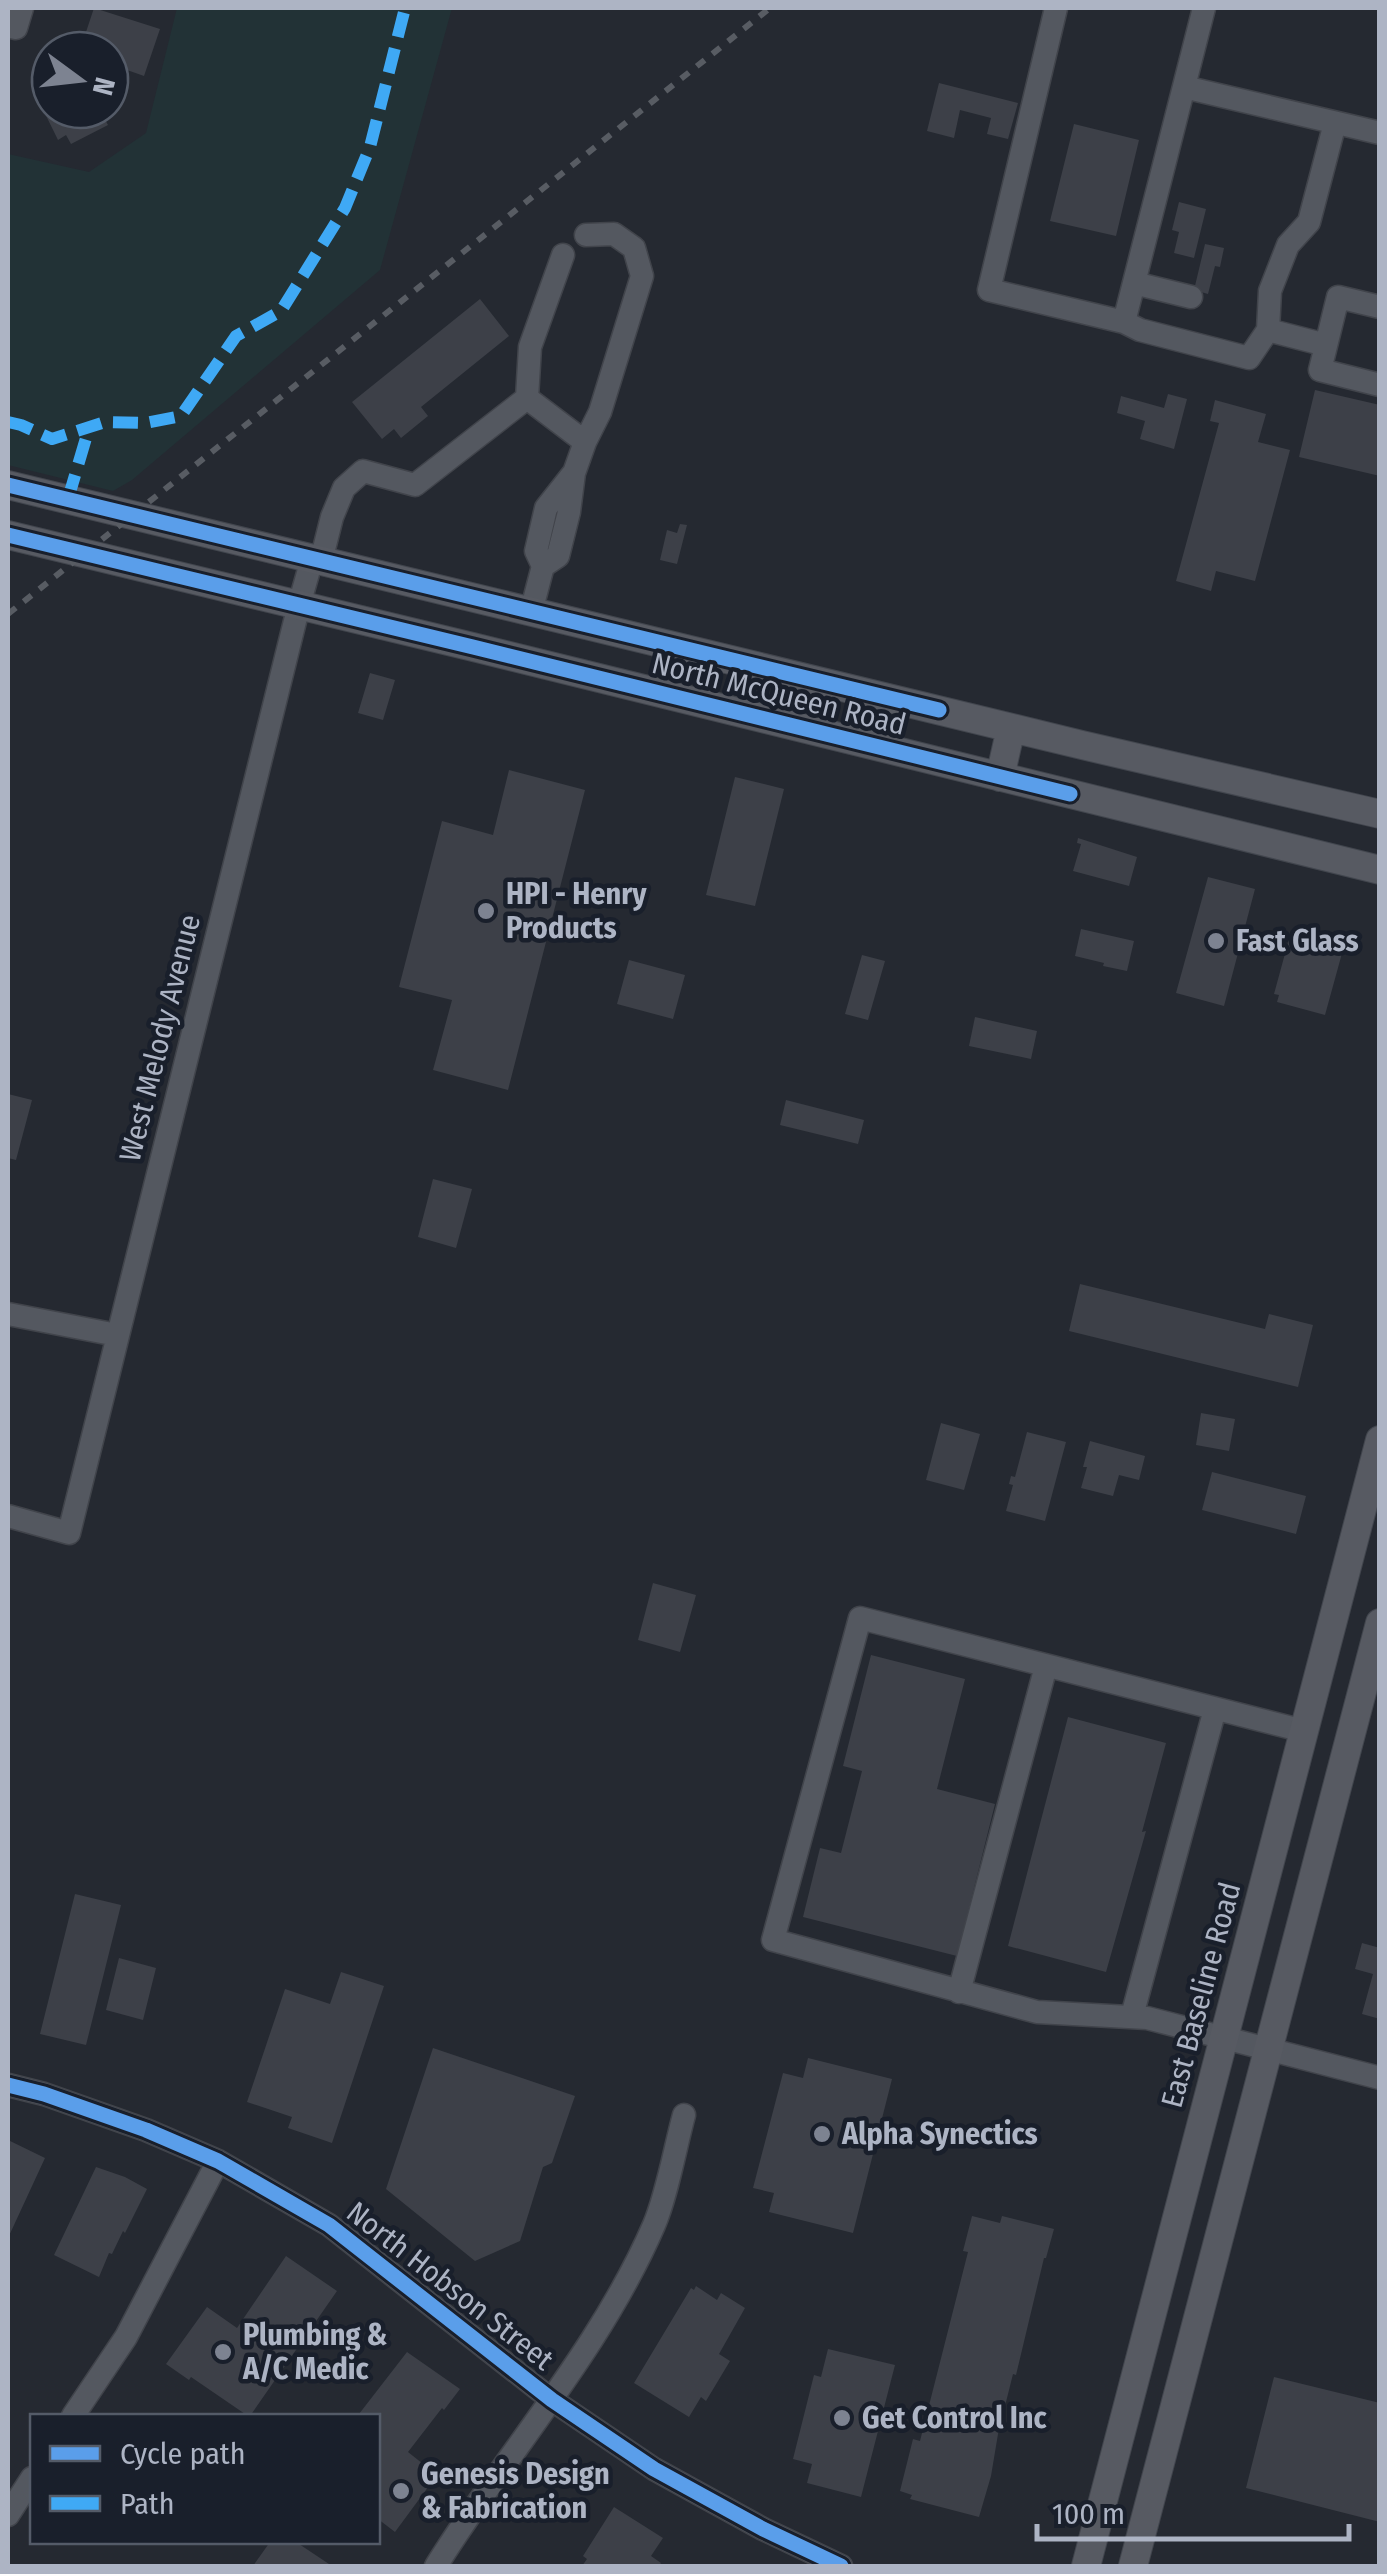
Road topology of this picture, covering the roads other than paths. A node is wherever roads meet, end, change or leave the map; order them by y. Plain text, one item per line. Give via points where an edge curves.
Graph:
1 (1056, 8) edge
2 (1204, 8) edge
3 (1184, 87) junction
4 (1335, 123) junction
5 (1380, 134) edge
6 (586, 235) dead end
7 (564, 255) dead end
8 (1134, 283) junction
9 (1191, 298) dead end
10 (1380, 308) edge
11 (1124, 322) junction
12 (1268, 330) junction
13 (1326, 345) junction
14 (1380, 385) edge
15 (527, 398) junction
16 (585, 442) junction
17 (8, 485) edge
18 (8, 535) edge
19 (316, 560) junction
20 (299, 606) junction
21 (530, 612) junction
22 (1011, 728) junction
23 (1000, 777) junction
24 (1380, 814) edge
25 (1380, 870) edge
26 (8, 1314) edge
27 (117, 1335) junction
28 (1380, 1440) edge
29 (1376, 1473) edge
30 (8, 1516) edge
31 (1380, 1623) edge
32 (1046, 1666) junction
33 (1215, 1709) junction
34 (1304, 1731) junction
35 (960, 1992) junction
36 (1132, 2016) junction
37 (1224, 2037) junction
38 (1268, 2049) junction
39 (1380, 2078) edge
40 (8, 2085) edge
41 (684, 2115) dead end
42 (218, 2161) junction
43 (552, 2400) junction
44 (75, 2414) edge
45 (30, 2481) edge
46 (8, 2515) edge
47 (436, 2566) edge
48 (841, 2566) edge
49 (1086, 2566) edge
50 (1133, 2566) edge

1 - 11 street via 989,290
2 - 3 street
3 - 4 street
3 - 8 street
4 - 5 street
4 - 12 street via 1308,222 1288,244 1270,290
6 - 16 street via 614,234 634,248 642,276
7 - 15 street via 530,348
8 - 9 street
8 - 11 street
10 - 13 street via 1338,297
11 - 12 street via 1249,358
12 - 13 street
13 - 14 street via 1320,370
15 - 16 street
15 - 19 street, West Melody Avenue via 414,486 363,471 344,488
16 - 21 street via 574,472 546,508 536,551 543,566
17 - 19 main road, North McQueen Road
18 - 20 main road, North McQueen Road
19 - 20 street, West Melody Avenue
19 - 21 main road, North McQueen Road
20 - 23 main road, North McQueen Road
20 - 27 street, West Melody Avenue
21 - 22 main road, North McQueen Road
22 - 23 main road
22 - 24 main road, North McQueen Road
23 - 25 main road, North McQueen Road
26 - 27 street
27 - 30 street, West Melody Avenue via 69,1533
28 - 29 main road, East Baseline Road
29 - 34 main road, East Baseline Road
31 - 38 main road
32 - 33 street
32 - 35 street
32 - 35 street via 860,1618 773,1940
33 - 34 street
33 - 36 street
34 - 37 main road, East Baseline Road
35 - 36 street via 1037,2012
36 - 37 street
37 - 38 street
37 - 49 main road, East Baseline Road
38 - 39 street
38 - 50 main road
40 - 42 street, North Hobson Street
41 - 43 street via 655,2223 609,2312
42 - 43 street, North Hobson Street via 330,2224
42 - 44 street via 126,2337
43 - 47 street
43 - 48 street, North Hobson Street via 654,2469
45 - 46 street

